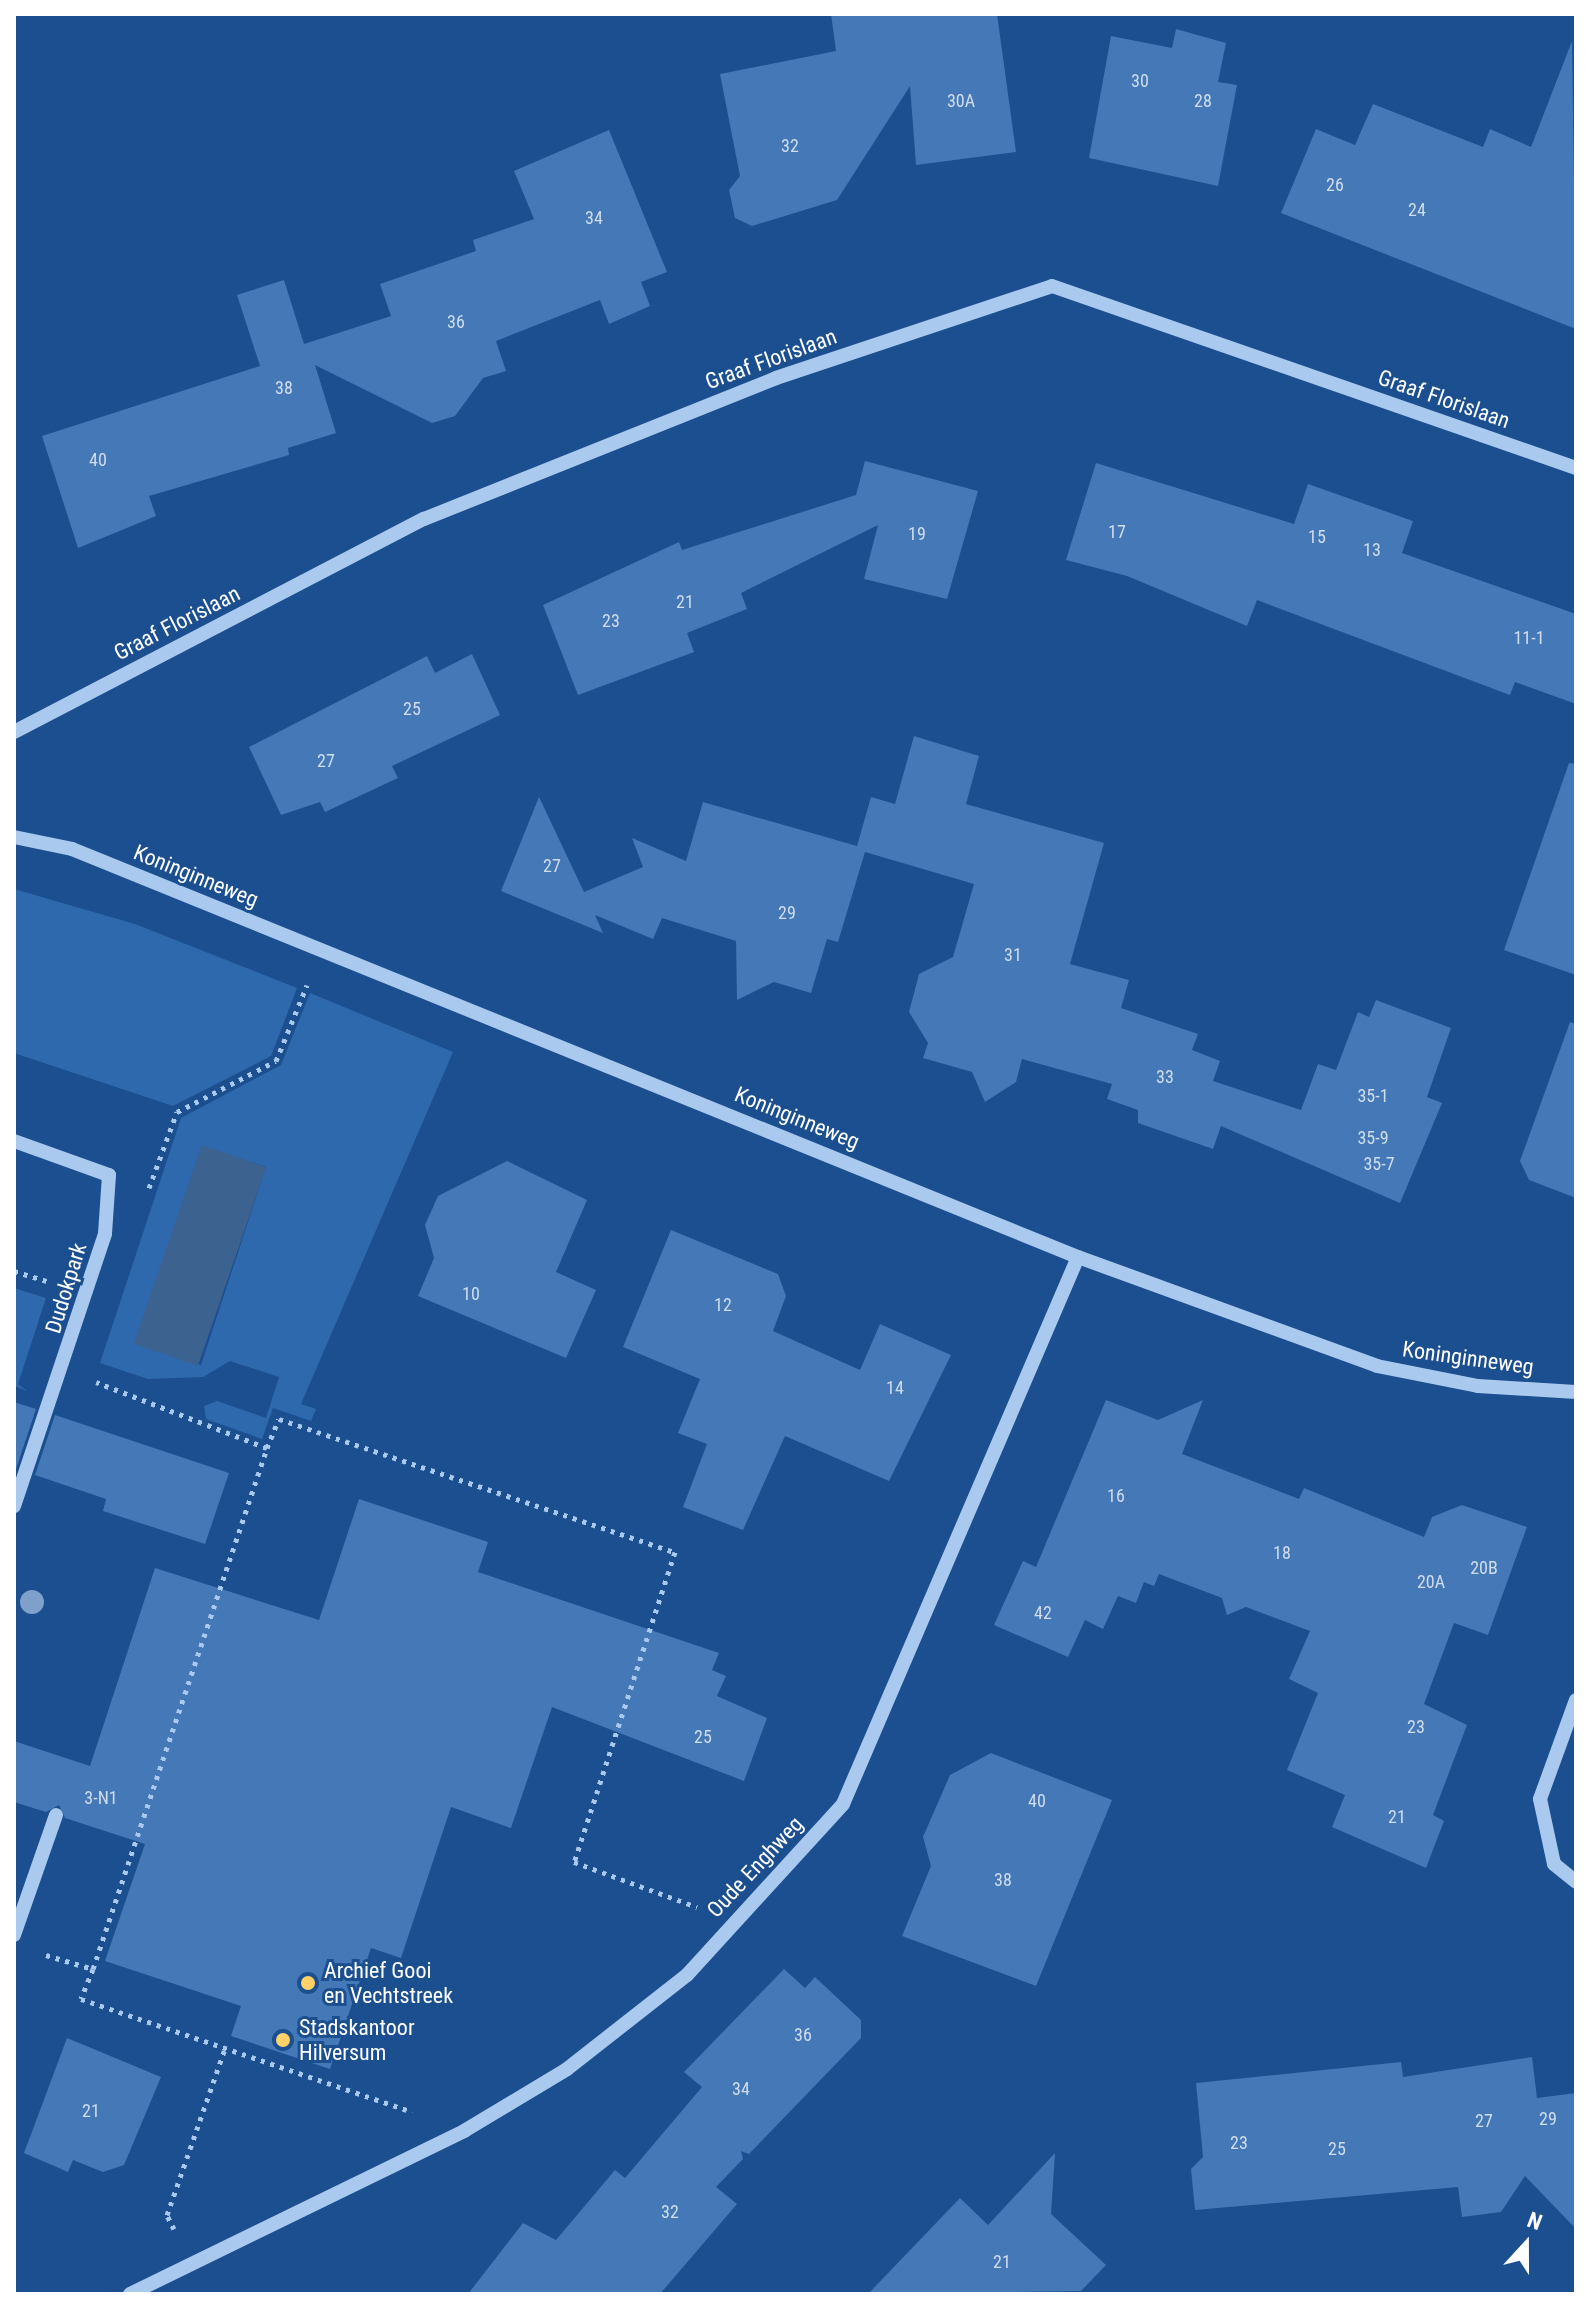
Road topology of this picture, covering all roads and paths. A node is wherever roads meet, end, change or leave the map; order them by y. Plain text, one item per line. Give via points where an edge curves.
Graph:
1 (1576, 468) edge
2 (14, 732) edge
3 (14, 837) edge
4 (321, 951) junction
5 (177, 1112) dead end
6 (14, 1141) edge
7 (1078, 1257) junction
8 (14, 1271) edge
9 (60, 1285) dead end
10 (85, 1378) dead end
11 (1576, 1392) edge
12 (267, 1448) junction
13 (14, 1506) edge
14 (1576, 1700) edge
15 (56, 1815) dead end
16 (1576, 1882) edge
17 (691, 1901) dead end
18 (14, 1935) edge
19 (40, 1953) dead end
20 (93, 1969) junction
21 (226, 2046) junction
22 (464, 2131) junction
23 (194, 2269) junction
24 (130, 2294) edge

1 - 2 street, Graaf Florislaan via 1052,286 776,378 424,519
3 - 4 street, Koninginneweg via 72,849
4 - 5 path via 276,1061
4 - 7 street, Koninginneweg
6 - 13 street, Dudokpark via 109,1175 105,1234
7 - 11 street, Koninginneweg via 1377,1366 1478,1386
7 - 22 street, Oude Enghweg via 843,1804 687,1975 567,2069
8 - 9 path
10 - 12 path
12 - 17 path via 279,1419 675,1552 574,1862
12 - 20 path
14 - 16 street via 1540,1799 1554,1864
15 - 18 street
19 - 20 path
20 - 21 path via 81,1999
21 - 22 path
21 - 23 path via 167,2215
22 - 23 street, Oude Enghweg
23 - 24 street, Oude Enghweg

